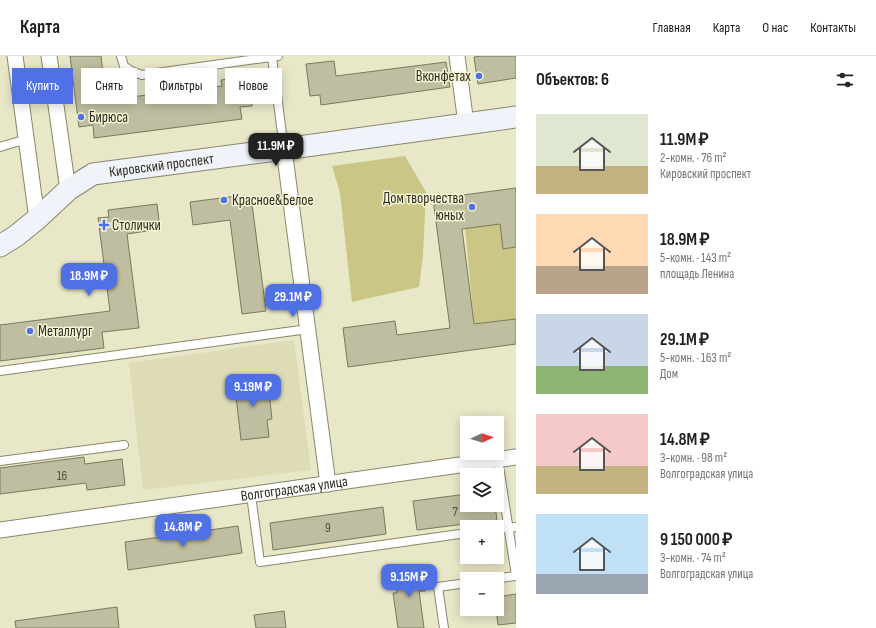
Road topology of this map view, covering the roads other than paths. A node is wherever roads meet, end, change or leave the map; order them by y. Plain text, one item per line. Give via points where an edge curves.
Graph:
1 (16, 56) edge
2 (49, 56) edge
3 (120, 56) edge
4 (275, 56) edge
5 (457, 56) edge
6 (516, 117) edge
7 (466, 124) junction
8 (27, 139) junction
9 (0, 148) edge
10 (284, 150) junction
11 (68, 190) junction
12 (37, 219) junction
13 (0, 246) edge
14 (308, 328) junction
15 (0, 371) edge
16 (124, 445) dead end
17 (516, 457) edge
18 (504, 459) edge
19 (498, 460) joint
20 (0, 461) edge
21 (328, 484) junction
22 (250, 495) junction
23 (512, 527) edge
24 (0, 530) edge
25 (460, 534) edge
26 (516, 576) edge
27 (504, 578) edge
28 (460, 584) edge
29 (444, 628) edge

1 - 8 street
2 - 11 street
3 - 4 lane via 124,66 142,75
4 - 10 lane
5 - 7 street
6 - 7 main road, Кировский проспект
7 - 10 main road, Кировский проспект
8 - 9 lane
8 - 12 street
10 - 11 main road, Кировский проспект via 93,174
10 - 14 street
11 - 12 main road, Кировский проспект
12 - 13 main road, Кировский проспект
14 - 15 lane
14 - 21 street
16 - 20 lane
17 - 18 street, Волгоградская улица
19 - 21 street, Волгоградская улица
19 - 23 lane
21 - 22 street, Волгоградская улица
22 - 24 street, Волгоградская улица
22 - 25 lane via 260,562
23 - 26 lane
26 - 27 lane
28 - 29 lane via 438,587

